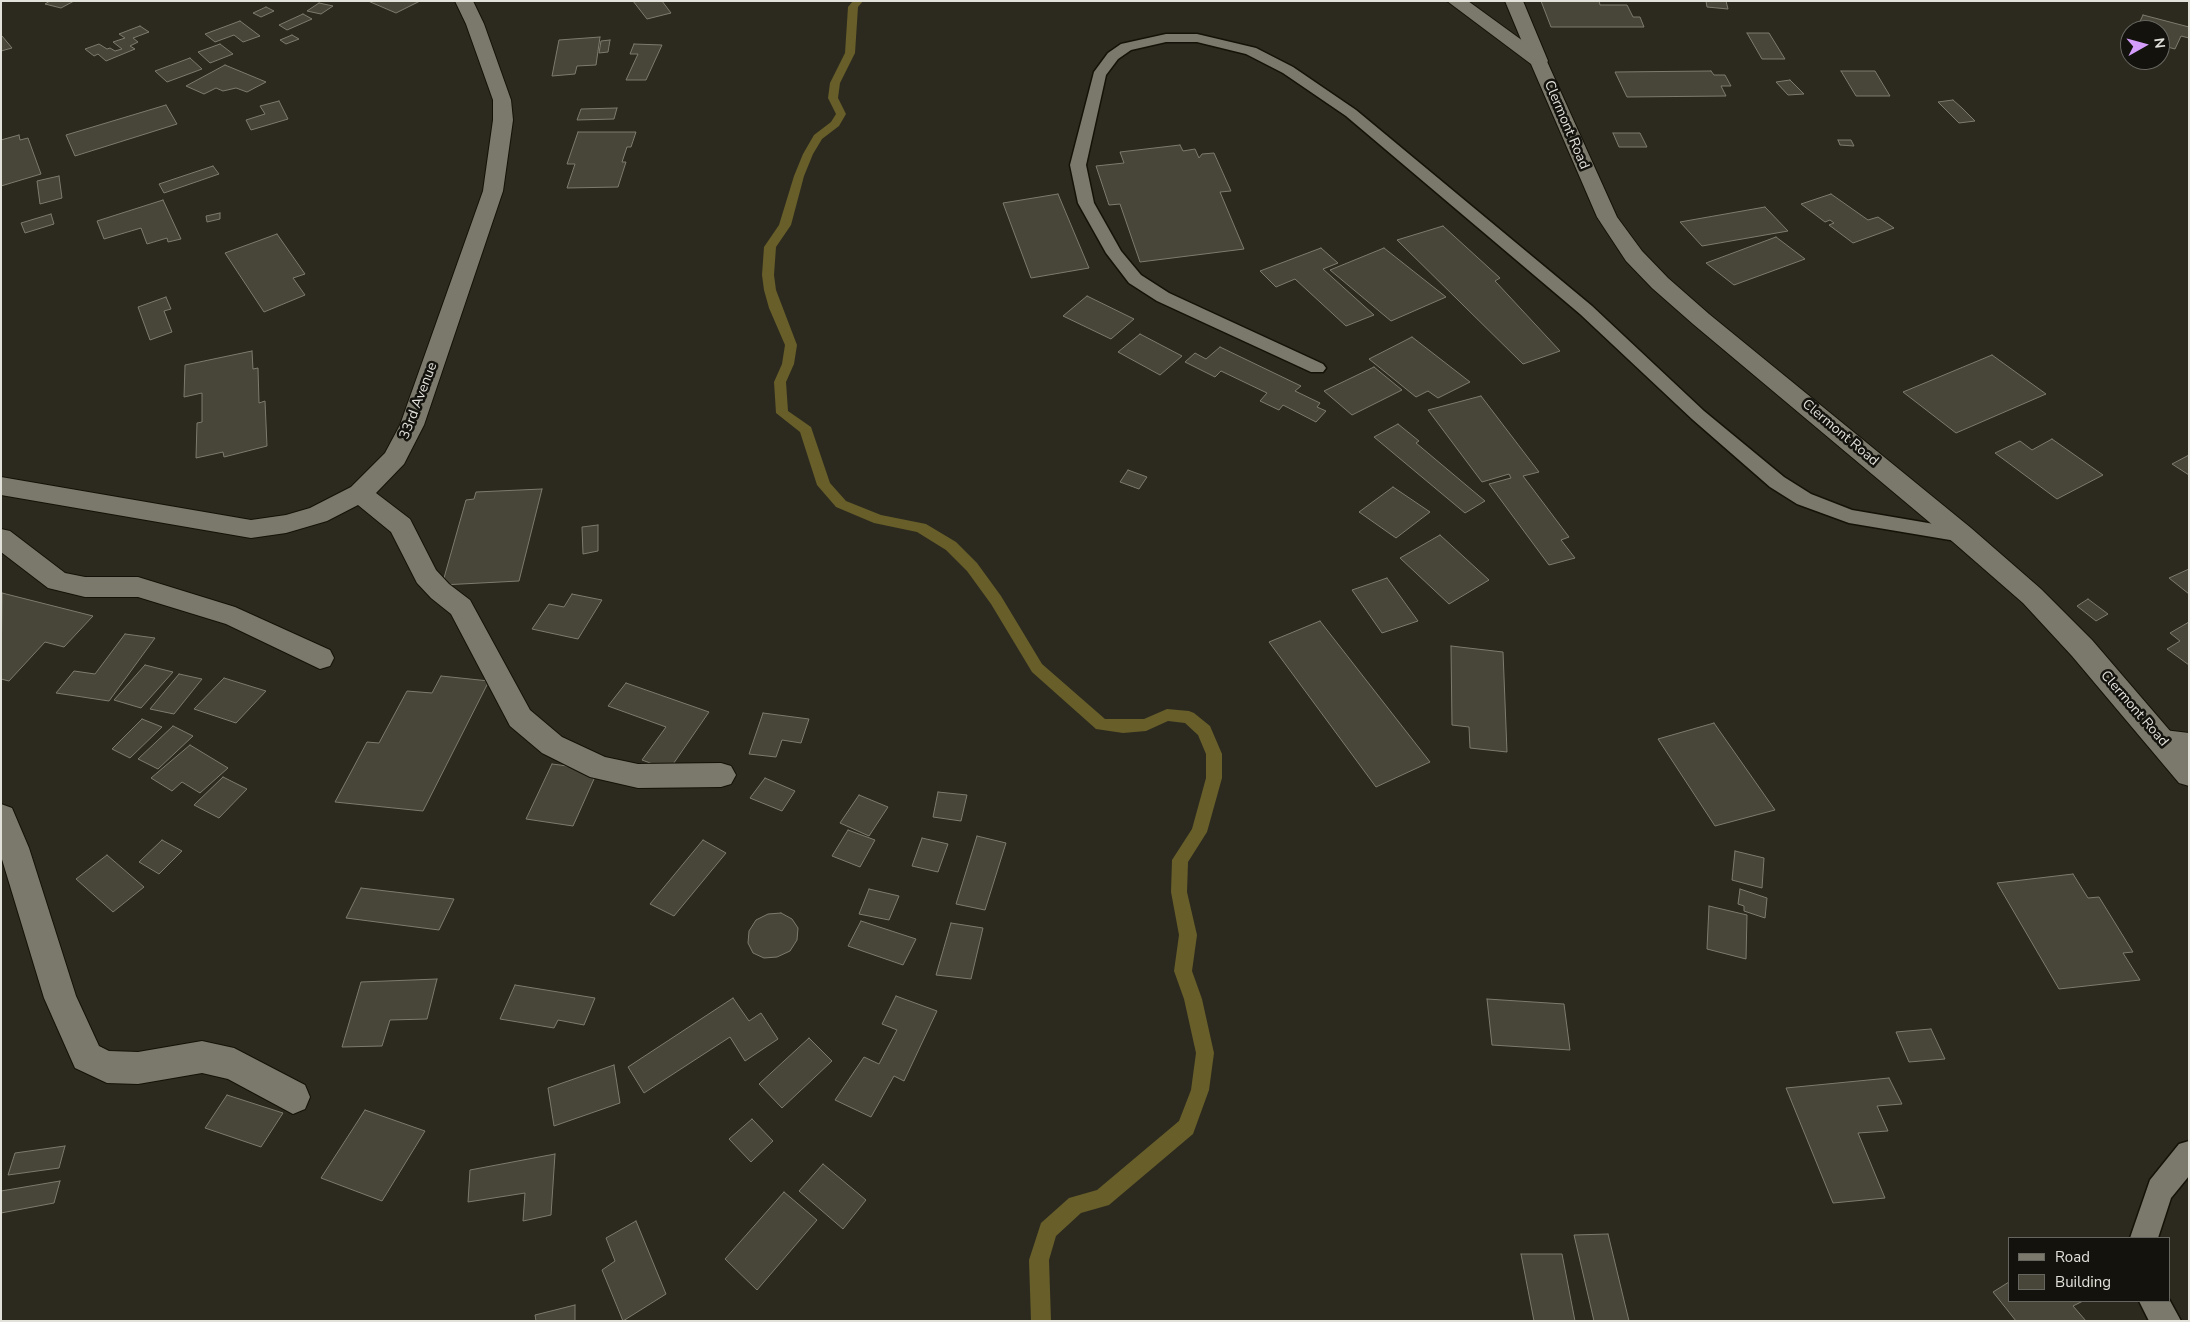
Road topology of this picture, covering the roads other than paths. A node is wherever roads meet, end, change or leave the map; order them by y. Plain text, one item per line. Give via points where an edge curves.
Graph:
1 (464, 1) edge
2 (1456, 1) edge
3 (1514, 1) edge
4 (1539, 61) junction
5 (1317, 368) dead end
6 (1, 486) edge
7 (360, 494) junction
8 (1962, 535) junction
9 (1, 538) edge
10 (320, 658) dead end
11 (2176, 743) edge
12 (2189, 774) edge
13 (721, 775) dead end
14 (1, 817) edge
15 (293, 1097) dead end
16 (2189, 1154) edge
17 (2144, 1237) edge
18 (2154, 1302) edge
19 (2167, 1321) edge

1 - 7 street, 33rd Avenue via 502,100 504,120 493,191 412,425 395,458
2 - 4 street
3 - 4 street, Clermont Road
4 - 8 street, Clermont Road via 1607,217 1634,256 1700,319
5 - 8 lane via 1163,297 1135,279 1114,253 1086,202 1078,165 1099,75 1112,56 1126,46 1166,38 1196,38 1251,51 1288,70 1351,113 1419,169 1586,310 1698,415 1777,482 1804,499 1849,516
6 - 7 street, 33rd Avenue via 251,529 318,515
7 - 13 street via 401,526 426,576 461,607 520,718 552,745 600,768 638,776
8 - 11 street, Clermont Road via 2032,596
9 - 10 street via 57,581 86,587 138,587 235,617
11 - 12 street, Clermont Road
14 - 15 street via 14,848 60,998 87,1057 107,1067 138,1068 202,1057 234,1064
16 - 17 lane via 2160,1190
18 - 19 lane

